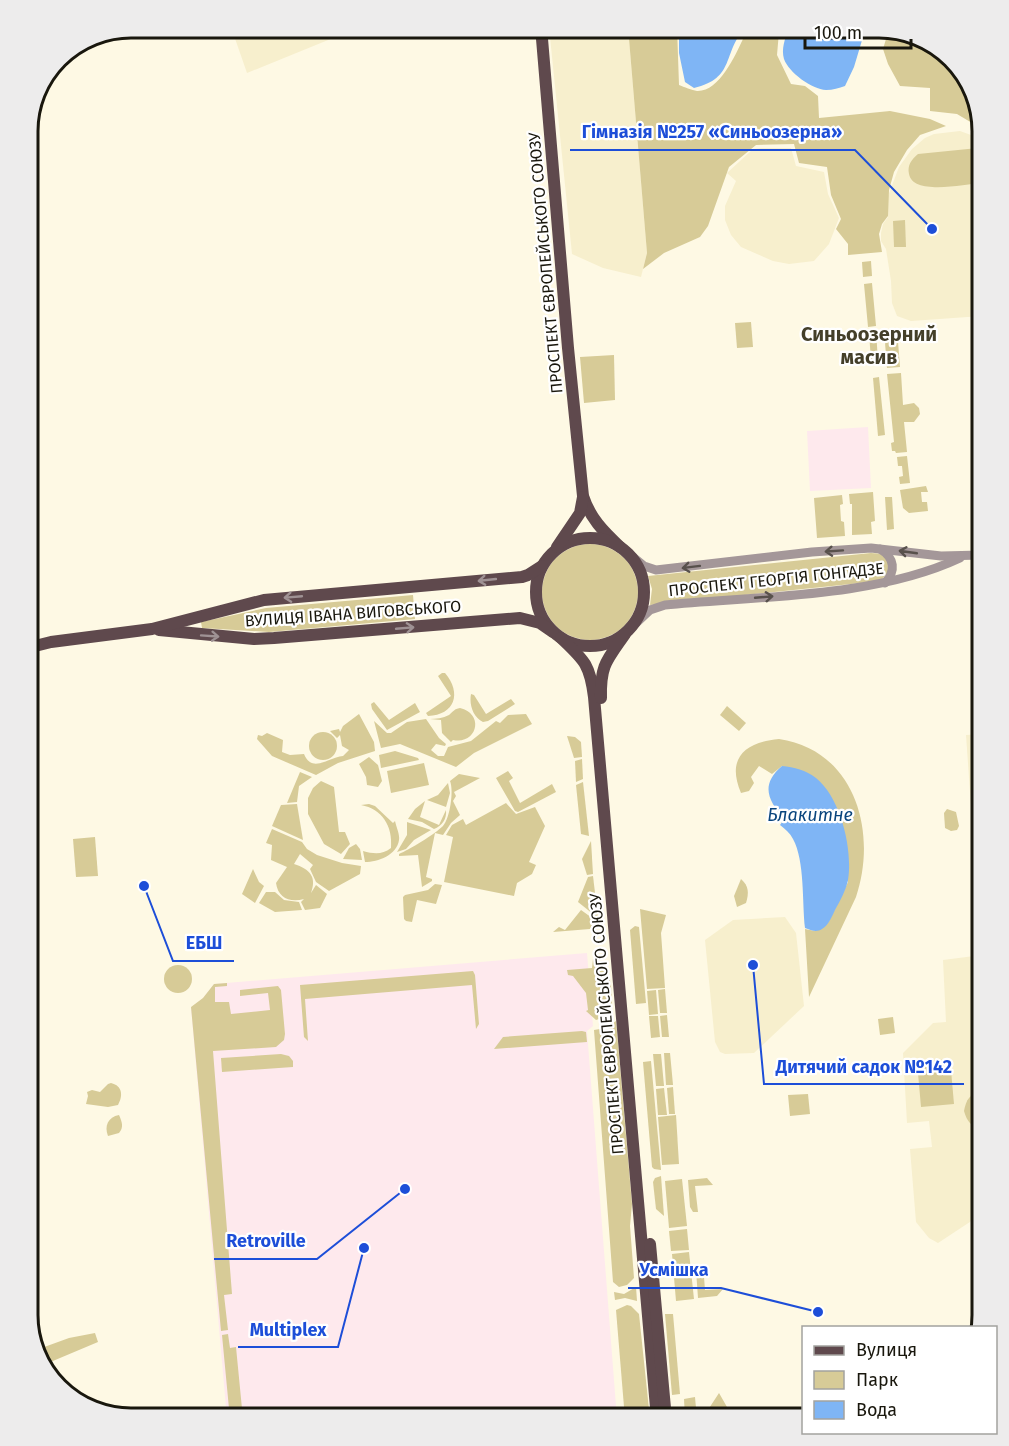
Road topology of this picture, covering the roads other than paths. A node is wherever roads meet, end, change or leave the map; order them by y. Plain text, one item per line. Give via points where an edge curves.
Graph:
1 (542, 38) edge
2 (583, 496) junction
3 (880, 549) junction
4 (555, 550) junction
5 (624, 550) junction
6 (972, 556) edge
7 (961, 557) junction
8 (542, 566) junction
9 (885, 583) junction
10 (152, 629) junction
11 (629, 630) junction
12 (557, 635) junction
13 (38, 645) edge
14 (656, 1408) edge
15 (665, 1408) edge

1 - 2 main road, ПРОСПЕКТ ЄВРОПЕЙСЬКОГО СОЮЗУ
2 - 4 main road, ПРОСПЕКТ ЄВРОПЕЙСЬКОГО СОЮЗУ via 580,513
2 - 5 main road, ПРОСПЕКТ ЄВРОПЕЙСЬКОГО СОЮЗУ via 596,523
3 -> 5 street, ПРОСПЕКТ ГЕОРГІЯ ГОНГАДЗЕ via 812,552 656,570
7 -> 3 street, ПРОСПЕКТ ГЕОРГІЯ ГОНГАДЗЕ
3 - 9 street via 893,566
4 - 5 main road via 573,541 592,538 612,542
4 - 8 main road
5 - 11 main road via 635,562 644,583 643,606
6 - 7 street, ПРОСПЕКТ ГЕОРГІЯ ГОНГАДЗЕ
7 - 9 street, ПРОСПЕКТ ГЕОРГІЯ ГОНГАДЗЕ
8 -> 10 main road, ВУЛИЦЯ ІВАНА ВИГОВСЬКОГО via 522,577 264,600
8 - 12 main road via 536,585 537,606
11 -> 9 street, ПРОСПЕКТ ГЕОРГІЯ ГОНГАДЗЕ via 650,610 665,605
10 -> 12 main road, ВУЛИЦЯ ІВАНА ВИГОВСЬКОГО via 254,639 520,618 540,623
10 - 13 main road, ВУЛИЦЯ ІВАНА ВИГОВСЬКОГО
11 - 12 main road via 605,645 594,646 582,646
11 - 15 main road, ПРОСПЕКТ ЄВРОПЕЙСЬКОГО СОЮЗУ via 600,675
12 - 14 main road, ПРОСПЕКТ ЄВРОПЕЙСЬКОГО СОЮЗУ via 583,658 591,674 594,697

